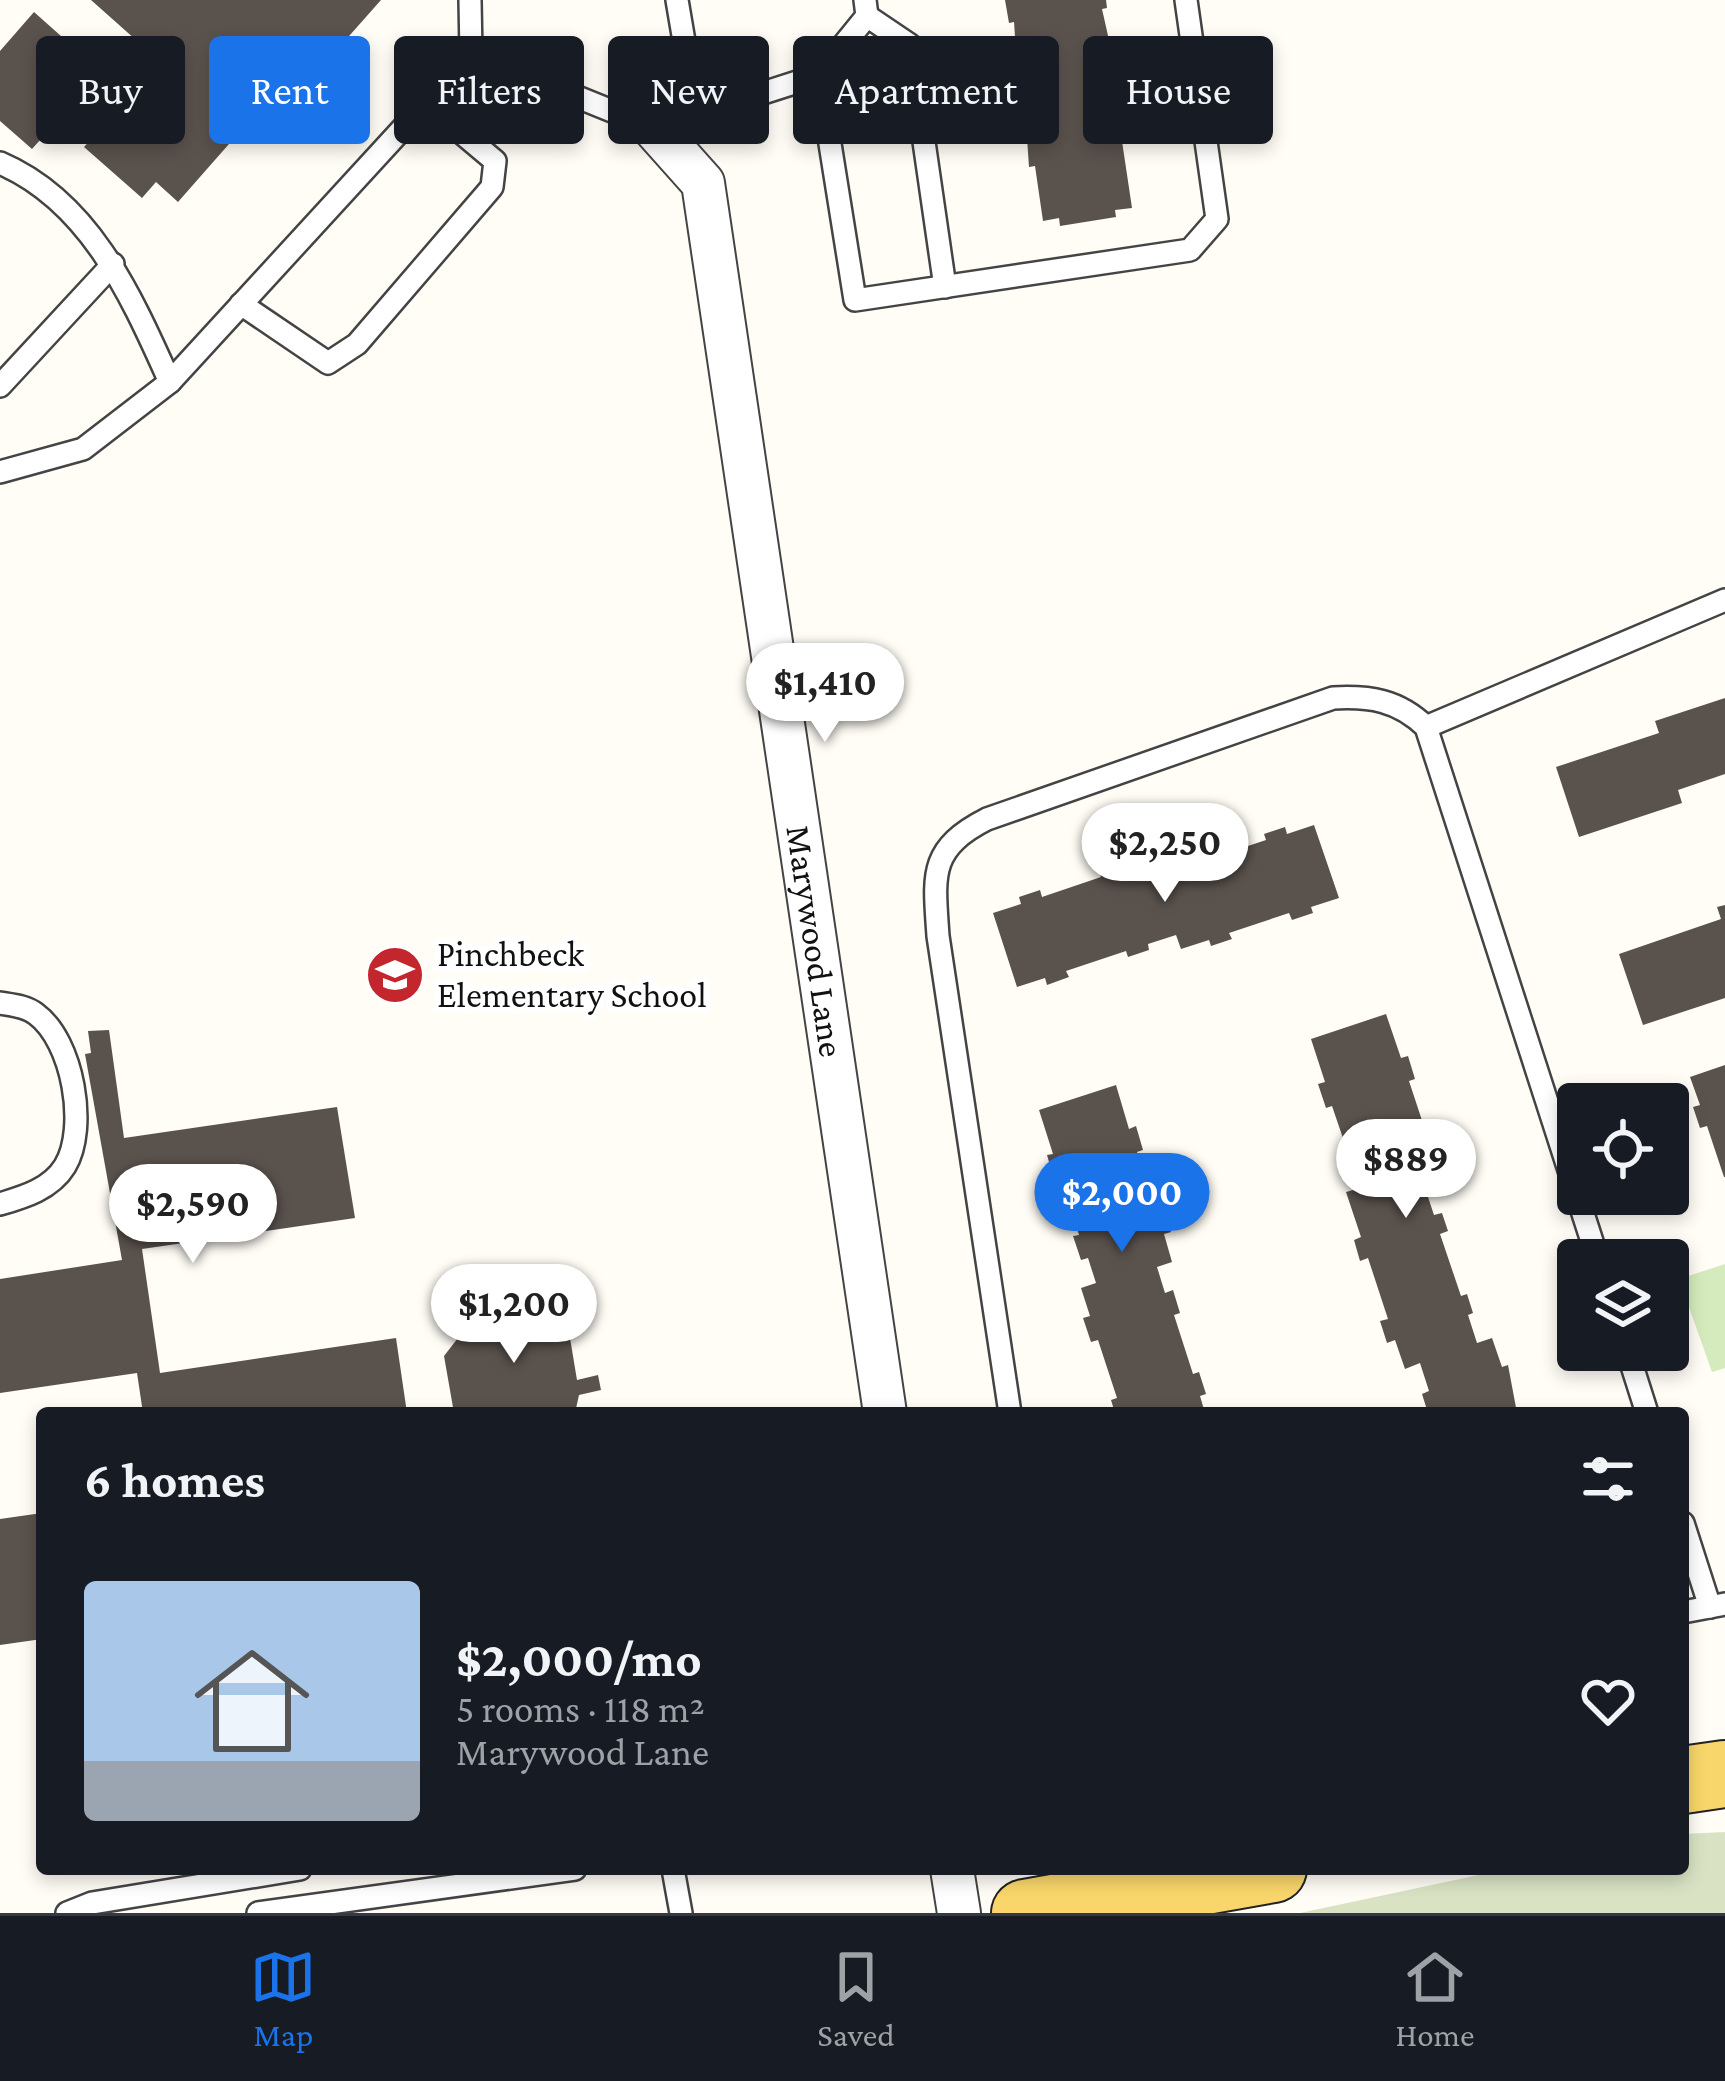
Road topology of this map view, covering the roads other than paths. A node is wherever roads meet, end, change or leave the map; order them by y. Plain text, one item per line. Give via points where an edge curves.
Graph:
1 (470, 0) edge
2 (677, 0) edge
3 (1186, 0) edge
4 (866, 8) edge
5 (471, 36) edge
6 (683, 36) edge
7 (846, 36) edge
8 (394, 138) edge
9 (476, 144) edge
10 (668, 144) edge
11 (830, 144) edge
12 (4, 172) edge
13 (113, 264) junction
14 (945, 287) junction
15 (242, 304) junction
16 (170, 382) junction
17 (0, 386) edge
18 (0, 472) edge
19 (1725, 600) edge
20 (1426, 727) junction
21 (0, 1003) edge
22 (0, 1204) edge
23 (1591, 1239) edge
24 (1634, 1371) edge
25 (884, 1407) edge
26 (1009, 1407) edge
27 (1646, 1407) edge
28 (1689, 1537) edge
29 (1718, 1605) edge
30 (1725, 1774) edge
31 (1689, 1779) edge
32 (264, 1875) edge
33 (518, 1875) edge
34 (674, 1875) edge
35 (953, 1875) edge
36 (1234, 1875) edge
37 (1058, 1902) edge
38 (67, 1913) edge
39 (258, 1913) edge
40 (681, 1913) edge
41 (958, 1913) edge

1 - 5 lane
2 - 6 lane
3 - 14 lane via 1217,219 1190,250
4 - 7 lane
4 - 14 lane via 910,45
8 - 15 lane
9 - 15 lane via 495,160 493,187 357,344 328,363
10 - 25 street, Marywood Lane via 703,183
11 - 14 lane via 855,300
12 - 13 lane via 37,179
13 - 16 lane
13 - 17 lane
15 - 16 lane
16 - 18 lane via 83,449
19 - 20 lane
20 - 23 lane
20 - 26 lane via 1409,710 1370,696 1333,698 987,818 943,850 938,936
21 - 22 lane via 48,1026 67,1064 74,1127 57,1175
24 - 27 lane
28 - 29 lane
30 - 31 main road
32 - 38 lane
33 - 39 lane
34 - 40 lane
35 - 41 street
36 - 37 main road

